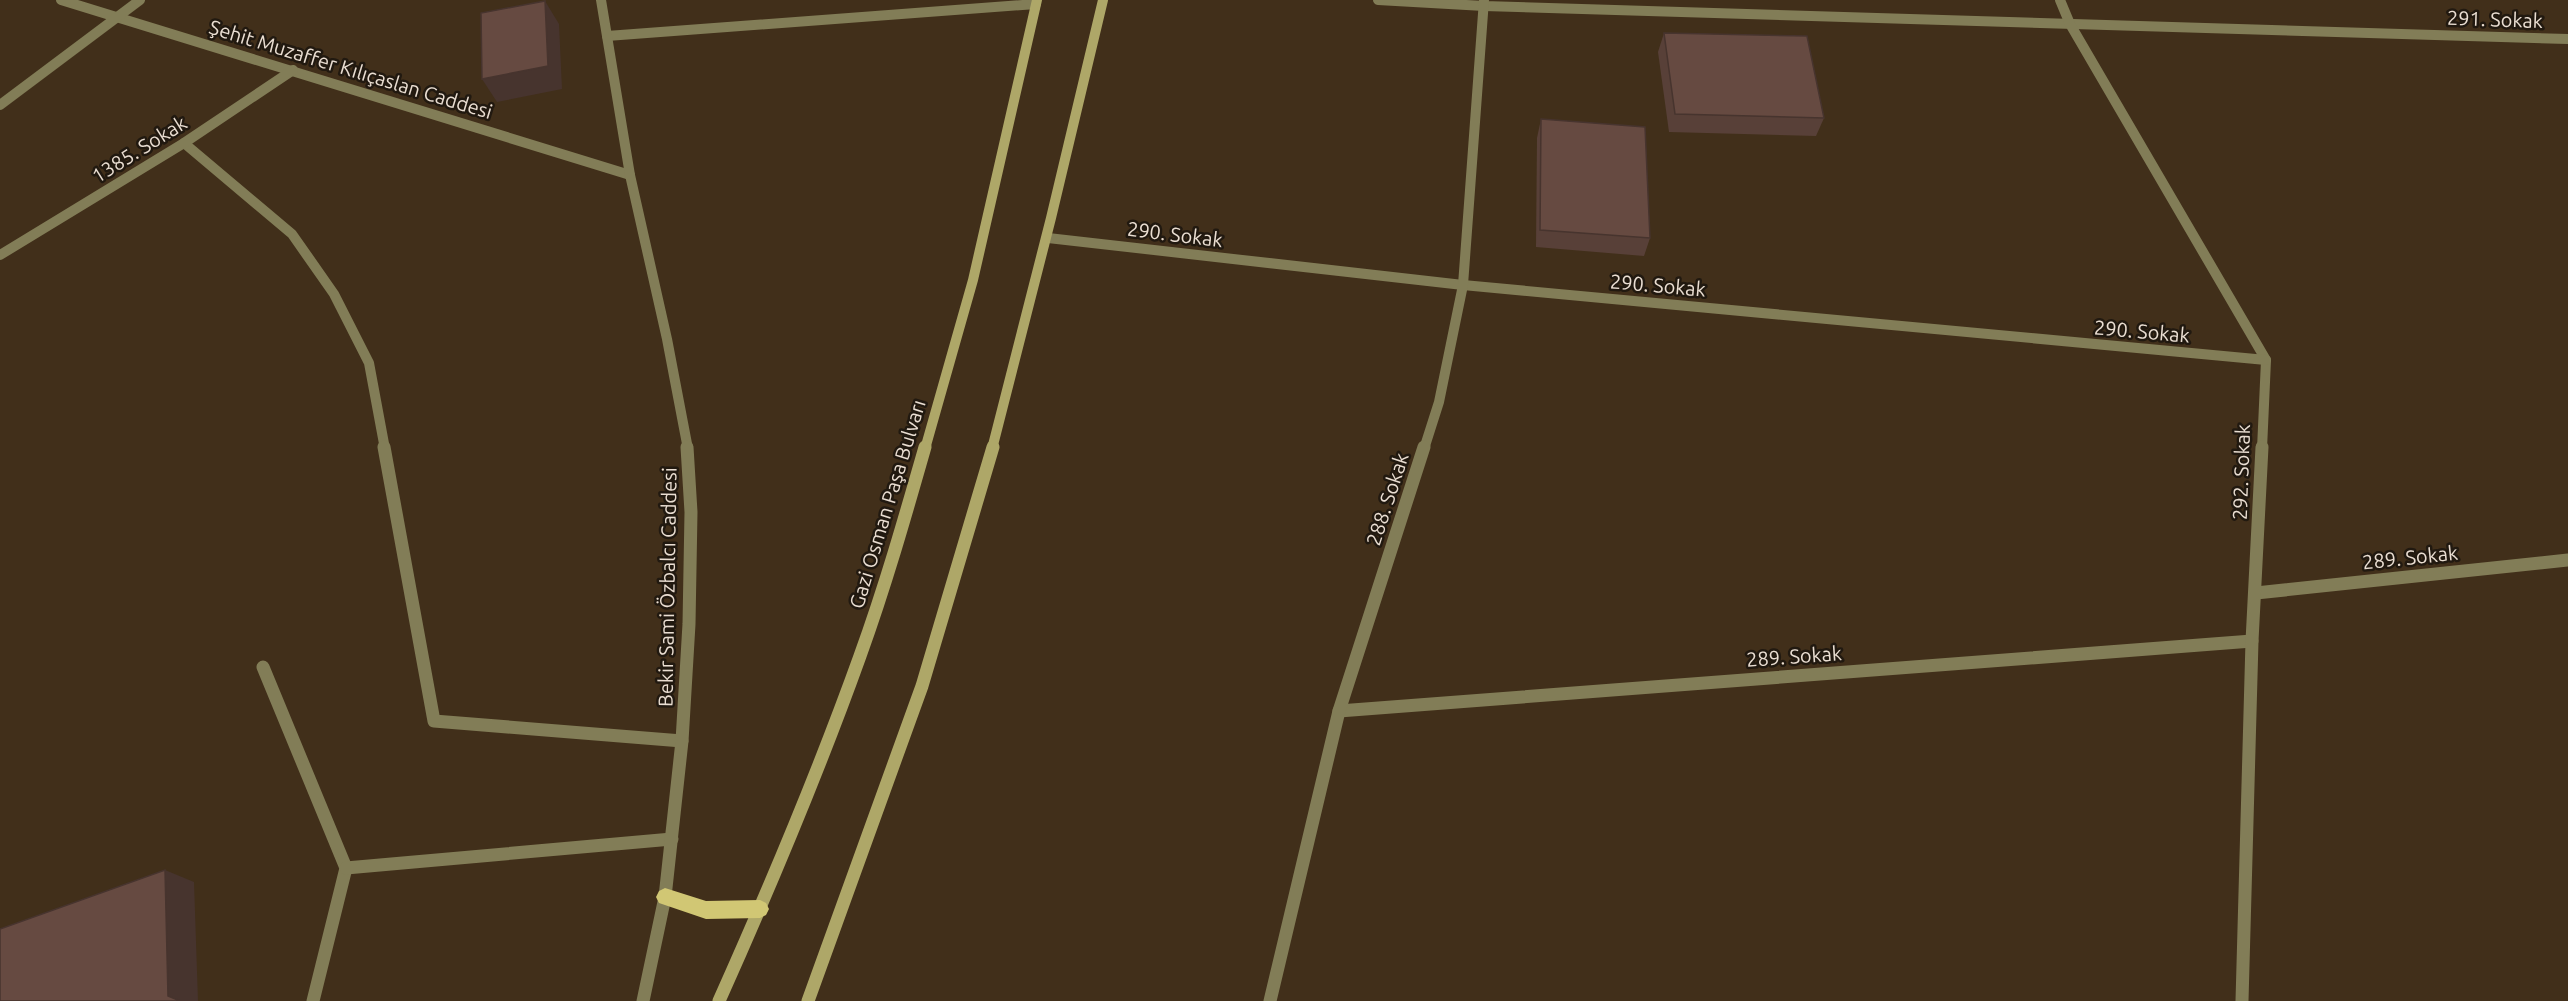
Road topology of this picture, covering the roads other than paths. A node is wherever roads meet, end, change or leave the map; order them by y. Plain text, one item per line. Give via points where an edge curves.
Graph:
1 (61, 0) edge
2 (140, 0) edge
3 (601, 0) edge
4 (1103, 0) edge
5 (1378, 0) edge
6 (2060, 0) edge
7 (1036, 2) edge
8 (1484, 3) edge
9 (117, 15) junction
10 (2070, 24) junction
11 (607, 36) junction
12 (2568, 39) edge
13 (293, 70) junction
14 (0, 105) edge
15 (183, 143) junction
16 (630, 176) junction
17 (1048, 238) junction
18 (0, 255) edge
19 (1463, 285) junction
20 (2266, 360) junction
21 (2568, 560) edge
22 (2256, 593) junction
23 (2252, 641) junction
24 (263, 667) dead end
25 (1339, 711) junction
26 (682, 741) junction
27 (672, 839) junction
28 (346, 868) junction
29 (665, 897) junction
30 (760, 909) junction
31 (313, 1001) edge
32 (643, 1001) edge
33 (719, 1001) edge
34 (808, 1001) edge
35 (1270, 1001) edge
36 (2242, 1001) edge

1 - 9 street, Şehit Muzaffer Kılıçaslan Caddesi
2 - 9 street
3 - 11 street, Bekir Sami Özbalcı Caddesi
4 - 17 main road
5 - 8 street, 291. Sokak
6 - 10 street
7 - 11 street
7 - 30 main road, Gazi Osman Paşa Bulvarı via 973,280 898,541 853,674
8 - 10 street, 291. Sokak
8 - 19 street, 288. Sokak
9 - 13 street, Şehit Muzaffer Kılıçaslan Caddesi
9 - 14 street
10 - 12 street, 291. Sokak
10 - 20 street
11 - 16 street, Bekir Sami Özbalcı Caddesi
13 - 15 street, 1385. Sokak
13 - 16 street, Şehit Muzaffer Kılıçaslan Caddesi
15 - 18 street, 1385. Sokak
15 - 26 street via 292,234 334,294 369,363 434,721
16 - 26 street, Bekir Sami Özbalcı Caddesi via 689,456 689,624
17 - 19 street, 290. Sokak
17 - 34 main road via 955,582 874,826
19 - 20 street, 290. Sokak
19 - 25 street, 288. Sokak via 1439,402
20 - 22 street, 292. Sokak
21 - 22 street, 289. Sokak
22 - 23 street, 292. Sokak
23 - 25 street, 289. Sokak
23 - 36 street, 292. Sokak
24 - 28 street
25 - 35 street, 288. Sokak
26 - 27 street, Bekir Sami Özbalcı Caddesi
27 - 28 street
27 - 29 street, Bekir Sami Özbalcı Caddesi
28 - 31 street
29 - 30 main road via 706,910
29 - 32 street, Bekir Sami Özbalcı Caddesi
30 - 33 main road, Gazi Osman Paşa Bulvarı

